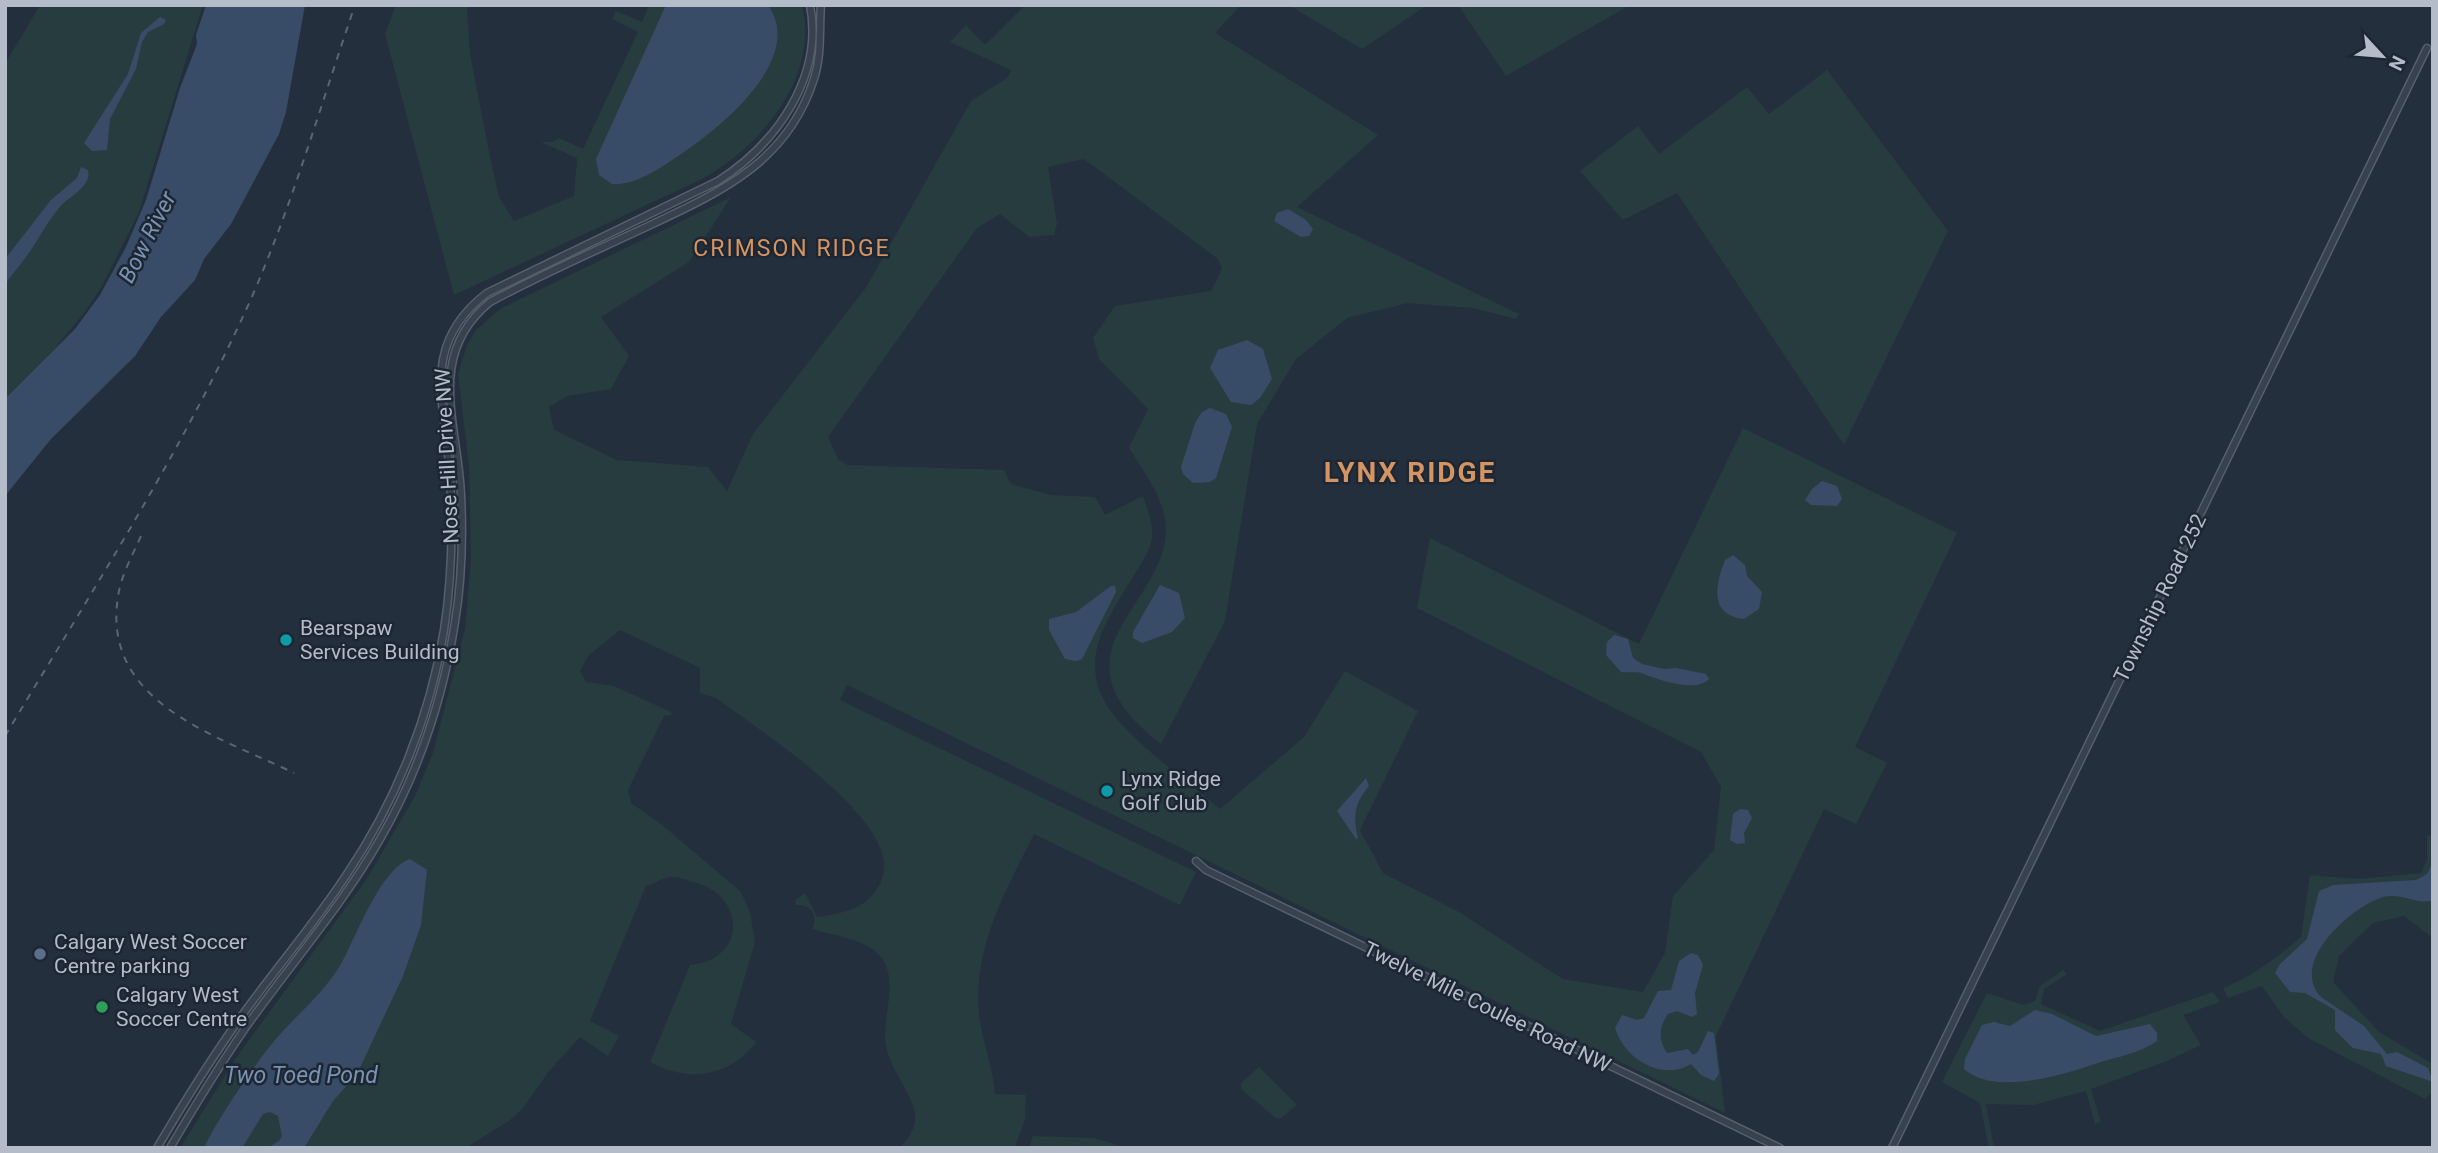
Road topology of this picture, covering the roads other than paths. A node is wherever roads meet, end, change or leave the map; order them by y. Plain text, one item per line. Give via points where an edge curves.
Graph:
1 (810, 5) edge
2 (821, 5) edge
3 (2427, 48) dead end
4 (739, 167) junction
5 (745, 175) junction
6 (1196, 860) dead end
7 (157, 1148) edge
8 (170, 1148) edge
9 (1780, 1148) edge
10 (1892, 1148) edge

1 - 4 street, Nose Hill Drive NW via 810,53 798,92 771,136
2 - 5 street, Nose Hill Drive NW via 820,55 808,95 784,136
3 - 10 street, Township Road 252
4 - 5 street
4 - 7 street, Nose Hill Drive NW via 486,293 451,333 439,384 450,474 450,579 436,667 413,745 390,800 360,853 226,1038
5 - 8 street, Nose Hill Drive NW via 719,193 490,302 464,330 449,377 461,494 459,590 448,664 425,742 392,818 365,864 234,1044
6 - 9 street, Twelve Mile Coulee Road NW via 1218,876

